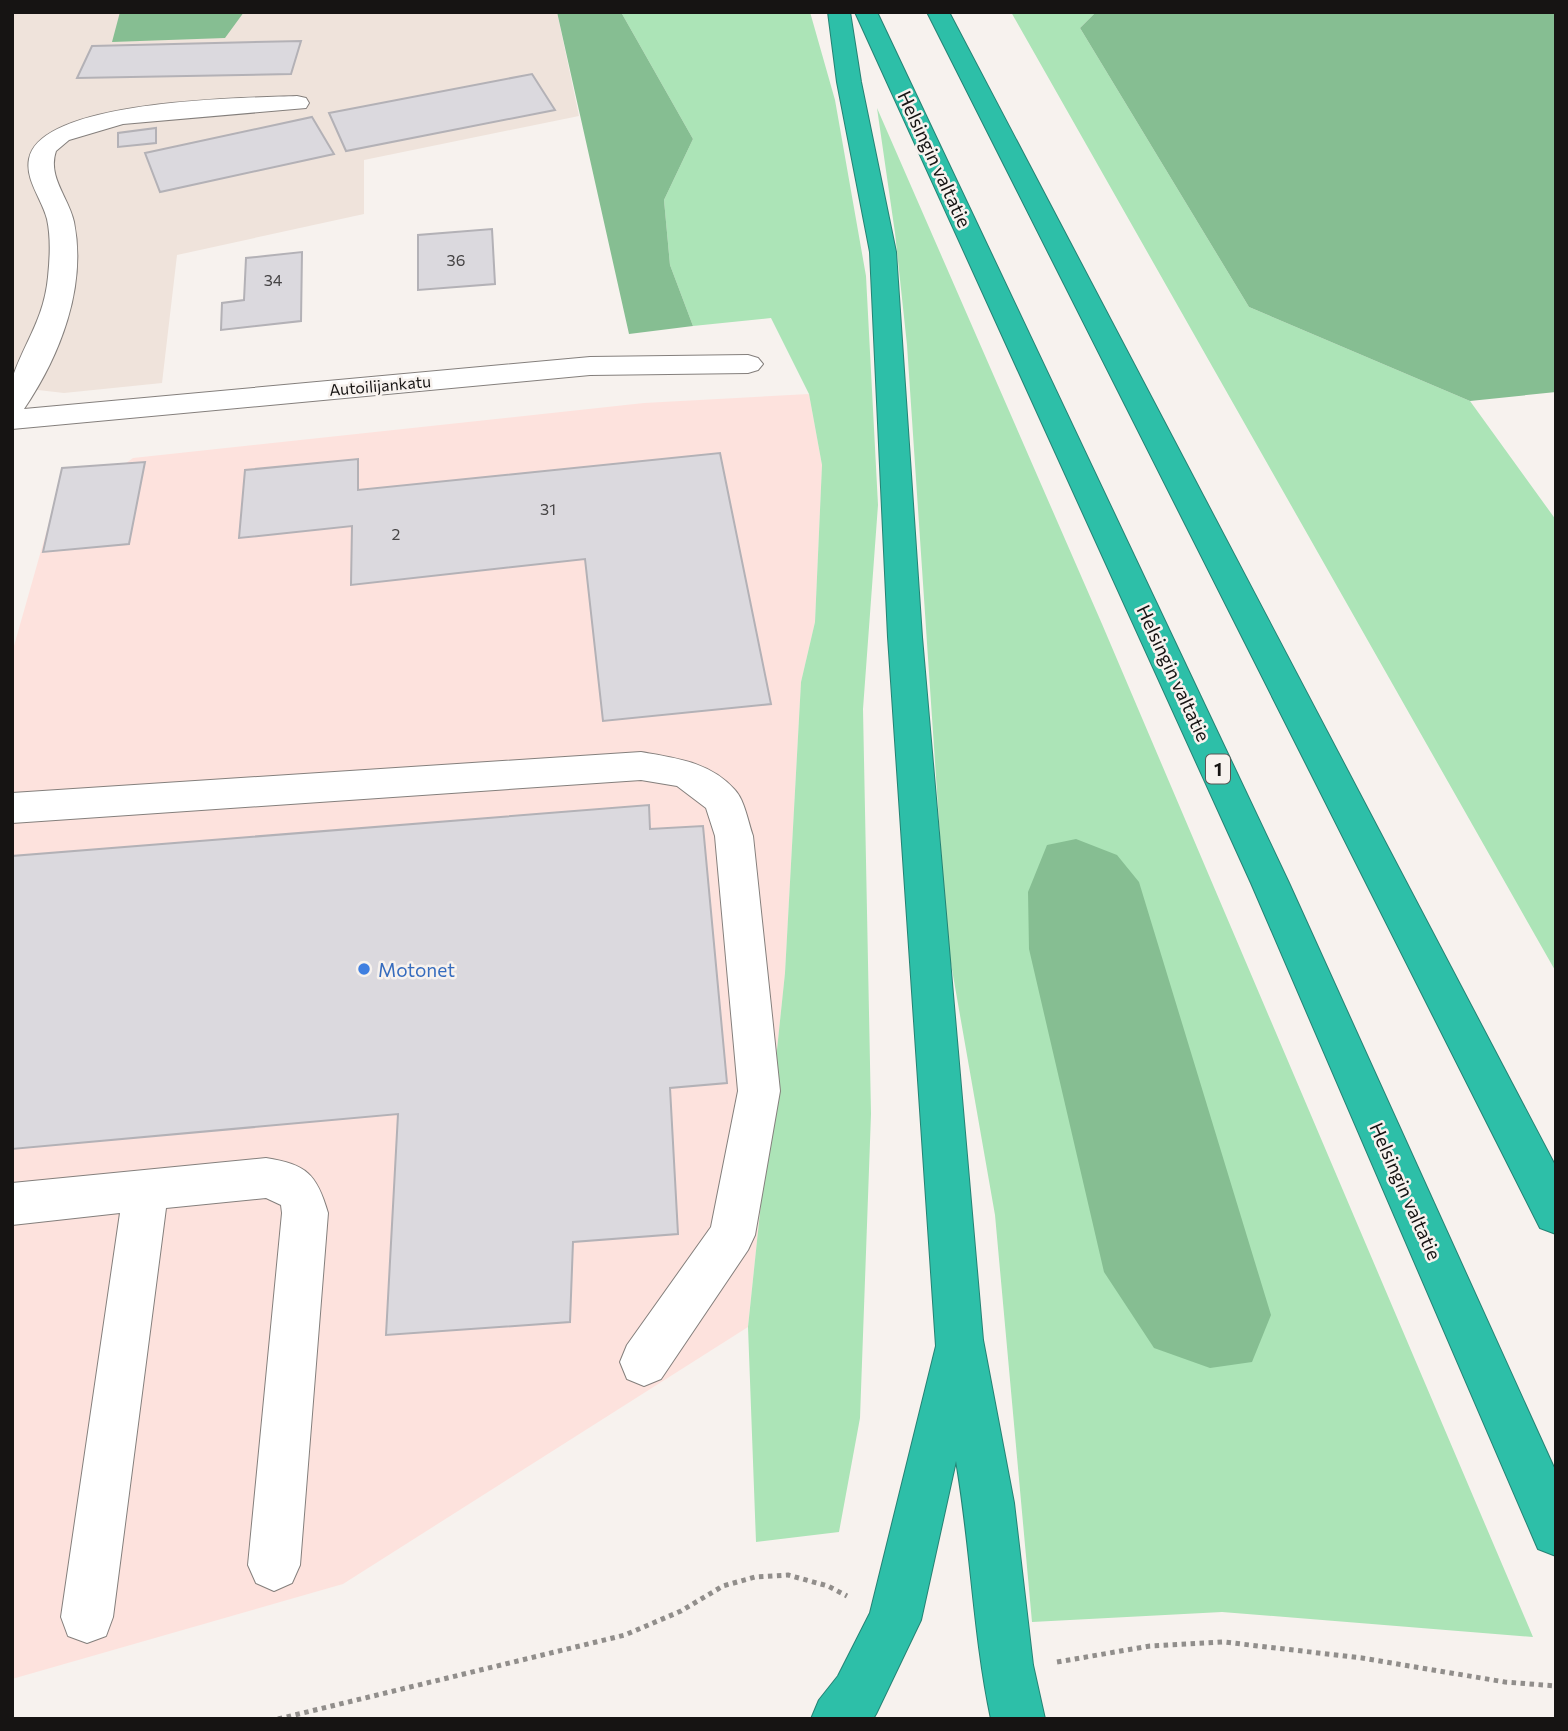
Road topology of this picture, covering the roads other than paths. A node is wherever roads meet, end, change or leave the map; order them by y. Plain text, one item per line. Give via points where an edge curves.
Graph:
1 (839, 12) edge
2 (866, 12) edge
3 (938, 12) edge
4 (297, 103) dead end
5 (748, 364) dead end
6 (12, 405) edge
7 (12, 420) edge
8 (12, 808) edge
9 (146, 1189) junction
10 (12, 1204) edge
11 (1556, 1213) edge
12 (959, 1340) junction
13 (644, 1362) dead end
14 (1556, 1531) edge
15 (274, 1565) dead end
16 (87, 1617) dead end
17 (838, 1719) edge
18 (1018, 1719) edge

1 - 12 highway via 883,252 905,637
2 - 14 highway, Helsingin valtatie / 1 via 1265,871
3 - 11 highway
4 - 6 street via 92,122 61,133 45,149 40,171 61,218 62,278 46,345
5 - 7 street, Autoilijankatu via 590,366
8 - 13 street via 640,766 687,774 722,800 734,836 759,1091 732,1235
9 - 10 street
9 - 15 street via 266,1178 284,1181 300,1193 305,1213
9 - 16 street
12 - 17 highway via 895,1620 857,1695
12 - 18 highway via 989,1503 1006,1665

